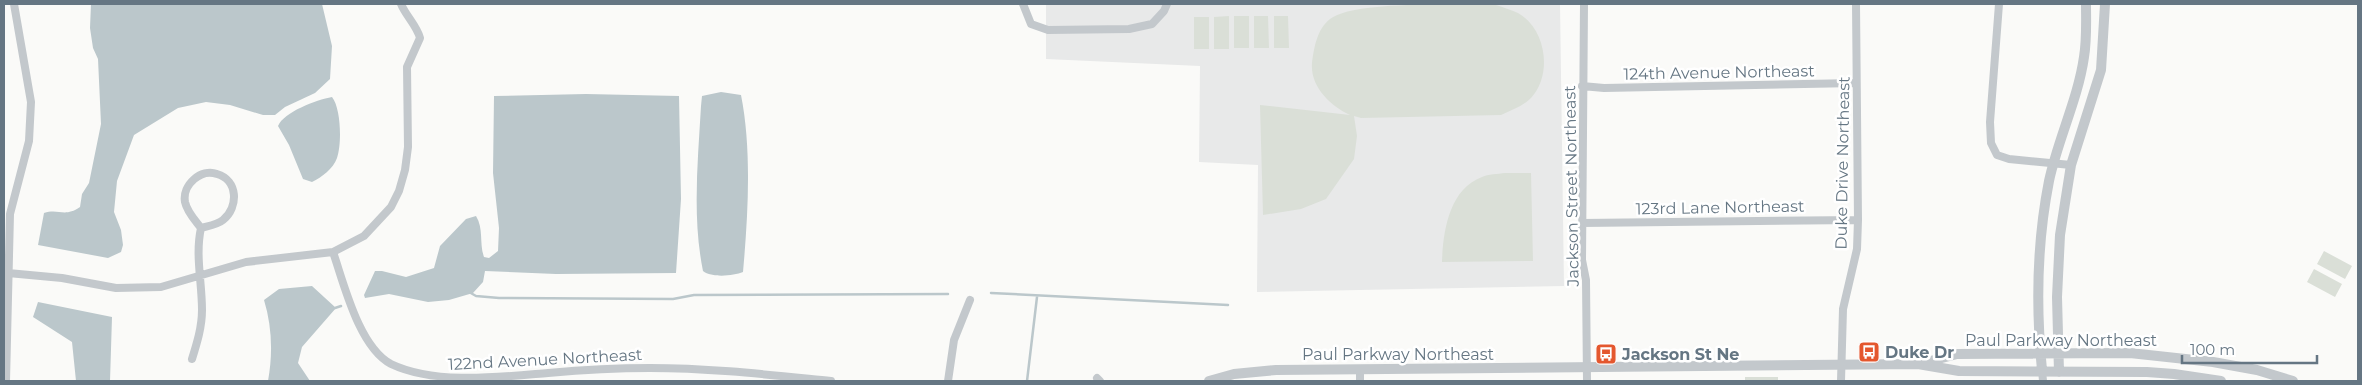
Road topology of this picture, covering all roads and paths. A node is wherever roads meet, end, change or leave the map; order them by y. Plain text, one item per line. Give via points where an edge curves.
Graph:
1 (14, 4) edge
2 (401, 4) edge
3 (1023, 4) edge
4 (1167, 4) edge
5 (1584, 4) edge
6 (1856, 4) edge
7 (1998, 4) edge
8 (2086, 4) edge
9 (2105, 4) edge
10 (1856, 83) junction
11 (1582, 86) junction
12 (2054, 162) junction
13 (2072, 165) junction
14 (1858, 220) junction
15 (1582, 223) junction
16 (201, 228) junction
17 (333, 252) junction
18 (8, 273) junction
19 (200, 274) junction
20 (970, 300) dead end
21 (2041, 354) junction
22 (2059, 354) junction
23 (192, 359) dead end
24 (1918, 364) junction
25 (1840, 365) junction
26 (1587, 368) junction
27 (1360, 370) junction
28 (2042, 370) junction
29 (2060, 377) edge
30 (6, 381) edge
31 (831, 381) edge
32 (948, 381) edge
33 (1210, 381) edge
34 (1360, 381) edge
35 (1586, 381) edge
36 (1841, 381) edge
37 (2043, 381) edge
38 (2222, 381) edge
39 (2293, 381) edge

1 - 18 street via 31,102 29,141 10,214
2 - 17 street via 420,38 407,67 408,147 399,192 391,207 364,236
3 - 4 street via 1031,24 1048,30 1141,27 1158,19
5 - 11 street, Jackson Street Northeast
6 - 10 street, Duke Drive Northeast
7 - 12 street via 1991,143 1997,155 2009,159
8 - 12 street via 2083,63
9 - 13 street via 2101,70
10 - 11 street, 124th Avenue Northeast
10 - 14 street, Duke Drive Northeast
11 - 15 street, Jackson Street Northeast
12 - 13 street
12 - 21 street via 2041,241
13 - 22 street via 2060,235
14 - 15 street, 123rd Lane Northeast
14 - 25 street, Duke Drive Northeast via 1856,249 1843,308
15 - 26 street, Jackson Street Northeast
16 - 16 street via 221,222 234,203 234,192 228,180 216,173 203,173 192,180 186,190 185,201 190,214
16 - 19 street via 198,242
17 - 19 street via 246,262
17 - 31 street, 122nd Avenue Northeast via 365,338 390,364 412,371 469,379 648,368 714,370
18 - 19 street via 116,288 161,287
18 - 30 street
19 - 23 street via 202,322
20 - 32 street via 954,340
21 - 22 street, Paul Parkway Northeast
21 - 24 street, Paul Parkway Northeast via 1957,354
21 - 28 street
22 - 29 street
22 - 39 street, Paul Parkway Northeast via 2174,356 2257,370
24 - 25 street, Paul Parkway Northeast
24 - 28 street, Paul Parkway Northeast via 1959,371
25 - 26 street, Paul Parkway Northeast
25 - 36 street, Duke Drive Northeast
26 - 27 street, Paul Parkway Northeast
26 - 35 street
27 - 33 street, Paul Parkway Northeast via 1276,370 1234,374
27 - 34 street
28 - 29 street, Paul Parkway Northeast
28 - 37 street
29 - 38 street, Paul Parkway Northeast via 2147,372

